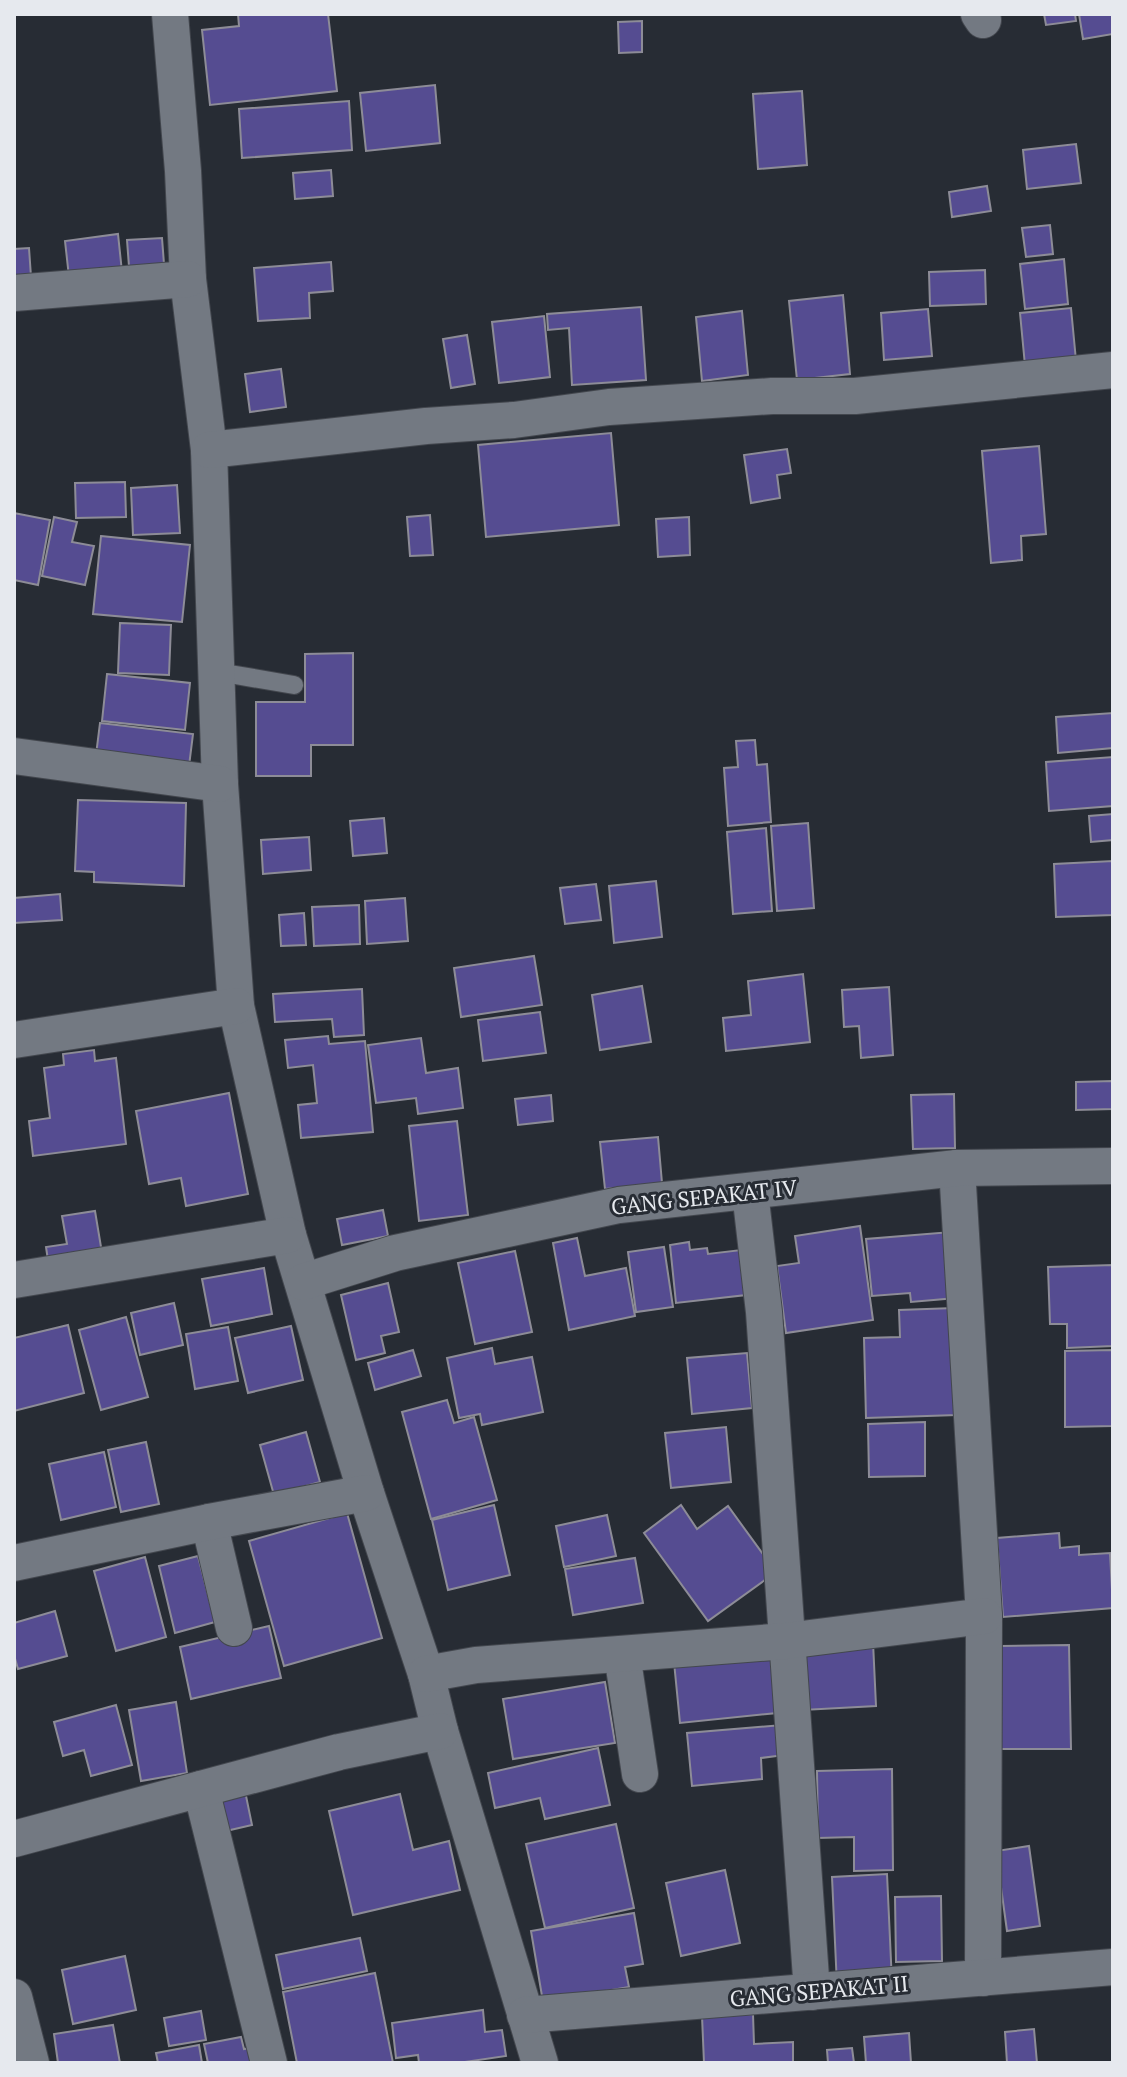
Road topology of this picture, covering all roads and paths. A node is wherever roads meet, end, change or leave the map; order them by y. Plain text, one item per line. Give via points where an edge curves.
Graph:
1 (170, 14) edge
2 (188, 279) junction
3 (14, 293) edge
4 (1113, 370) edge
5 (209, 450) junction
6 (218, 672) junction
7 (294, 685) dead end
8 (14, 756) edge
9 (220, 784) junction
10 (236, 1006) junction
11 (14, 1040) edge
12 (1113, 1166) edge
13 (957, 1168) junction
14 (750, 1192) junction
15 (288, 1235) junction
16 (14, 1280) edge
17 (303, 1282) junction
18 (366, 1493) junction
19 (209, 1522) junction
20 (14, 1563) edge
21 (984, 1616) junction
22 (234, 1628) dead end
23 (786, 1641) junction
24 (622, 1654) junction
25 (426, 1674) junction
26 (440, 1731) junction
27 (640, 1774) dead end
28 (201, 1789) junction
29 (14, 1839) edge
30 (1113, 1967) edge
31 (983, 1978) junction
32 (812, 1992) junction
33 (14, 1997) edge
34 (525, 2015) junction
35 (31, 2063) edge
36 (269, 2063) edge
37 (540, 2063) edge

1 - 2 street
2 - 3 street
2 - 5 street
4 - 5 street via 855,396 625,405
5 - 6 street
6 - 7 lane
6 - 9 street
8 - 9 street
9 - 10 street
10 - 11 street
10 - 15 street
12 - 13 street, GANG SEPAKAT IV
13 - 14 street, GANG SEPAKAT IV
13 - 21 street
14 - 17 street, GANG SEPAKAT IV via 619,1205 395,1253
14 - 23 street via 764,1312
15 - 16 street
15 - 17 street
17 - 18 street
18 - 19 street
18 - 25 street
19 - 20 street
19 - 22 street
21 - 23 street
21 - 31 street
23 - 24 street
23 - 32 street
24 - 25 street
24 - 27 street
25 - 26 street
26 - 28 street
26 - 34 street
28 - 29 street
28 - 36 street
30 - 31 street, GANG SEPAKAT II
31 - 32 street, GANG SEPAKAT II
32 - 34 street, GANG SEPAKAT II
33 - 35 street
34 - 37 street

